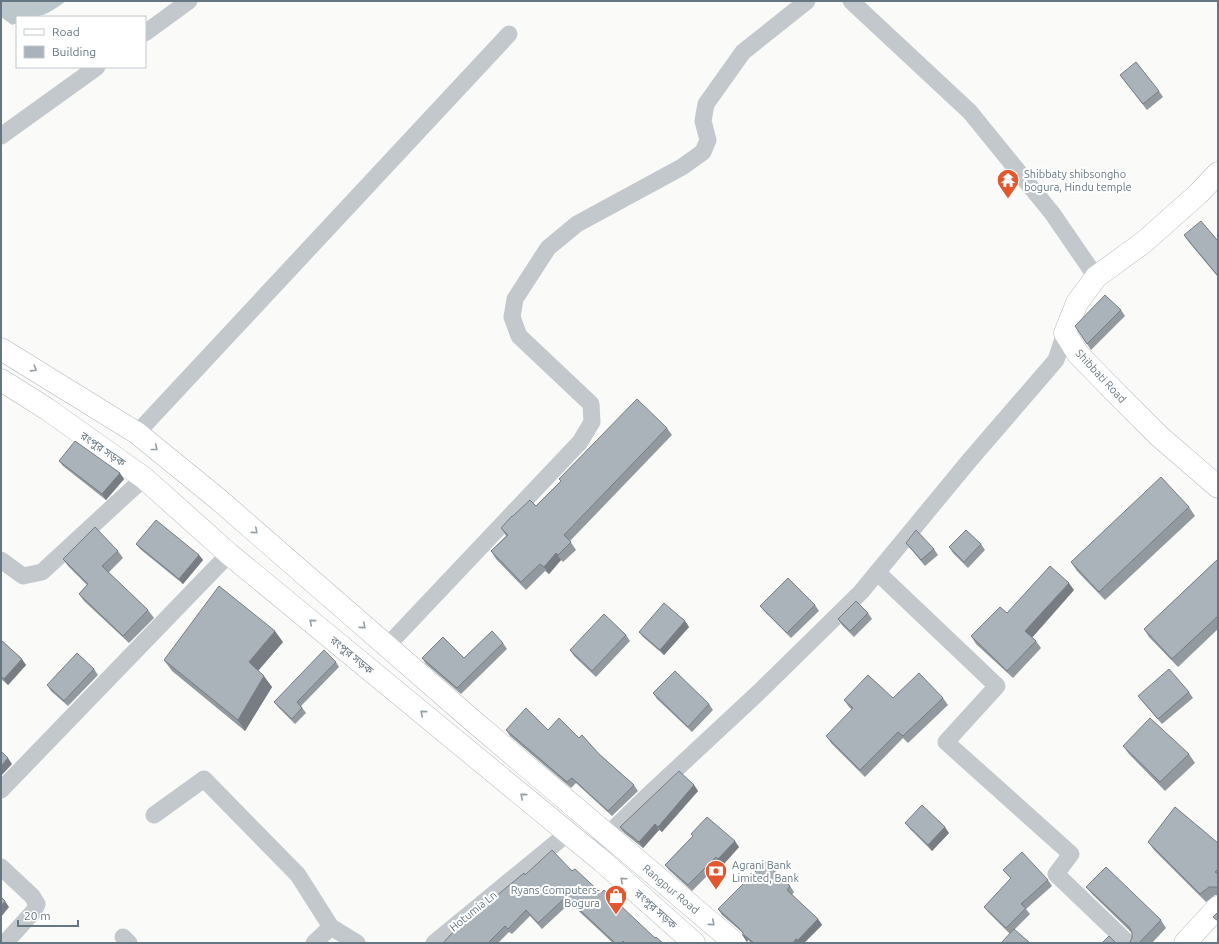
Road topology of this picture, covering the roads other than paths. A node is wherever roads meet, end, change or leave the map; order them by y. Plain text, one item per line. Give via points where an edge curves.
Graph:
1 (189, 1) edge
2 (808, 1) edge
3 (850, 1) edge
4 (146, 32) edge
5 (509, 34) dead end
6 (97, 68) edge
7 (1, 136) edge
8 (1218, 173) edge
9 (1096, 277) junction
10 (1065, 333) junction
11 (1, 349) edge
12 (1, 380) edge
13 (137, 433) junction
14 (144, 478) junction
15 (1218, 487) edge
16 (229, 554) junction
17 (1, 560) edge
18 (877, 572) junction
19 (387, 646) junction
20 (1, 790) edge
21 (154, 815) dead end
22 (568, 833) junction
23 (607, 835) junction
24 (591, 851) junction
25 (1, 867) edge
26 (1218, 907) edge
27 (331, 927) junction
28 (6, 943) edge
29 (314, 943) edge
30 (358, 943) edge
31 (434, 943) edge
32 (694, 943) edge
33 (735, 943) edge
34 (1128, 943) edge
35 (1184, 943) edge

1 - 4 street
2 - 19 street via 743,52 715,91 706,104 703,121 708,140 703,152 682,167 577,224 548,248 515,299 512,317 519,336 590,404 592,422 580,442
3 - 9 street via 970,112 1052,213
5 - 13 street
6 - 7 street
8 - 9 main road via 1144,242
9 - 10 main road via 1077,303
10 - 15 main road, Shibbati Road via 1078,354 1117,394 1159,436
10 - 18 street via 1056,360 968,461
11 -> 13 main road
12 - 14 main road, রংপুর সড়ক
13 -> 19 main road via 218,499
14 - 16 main road, রংপুর সড়ক
14 - 17 street via 42,572 22,576
16 - 20 street
22 -> 16 main road, রংপুর সড়ক
18 - 23 street via 861,592 758,693
18 - 34 street via 997,686 946,742 1071,854 1056,874
19 - 23 main road
21 - 27 street via 204,779 298,875
22 - 24 main road, রংপুর সড়ক
22 - 31 street, Hotumia Ln
23 - 24 street
23 -> 33 main road, Rangpur Road
32 -> 24 main road, রংপুর সড়ক
25 - 28 street via 32,896 36,904 34,911
26 - 35 main road
27 - 29 street
27 - 30 street

